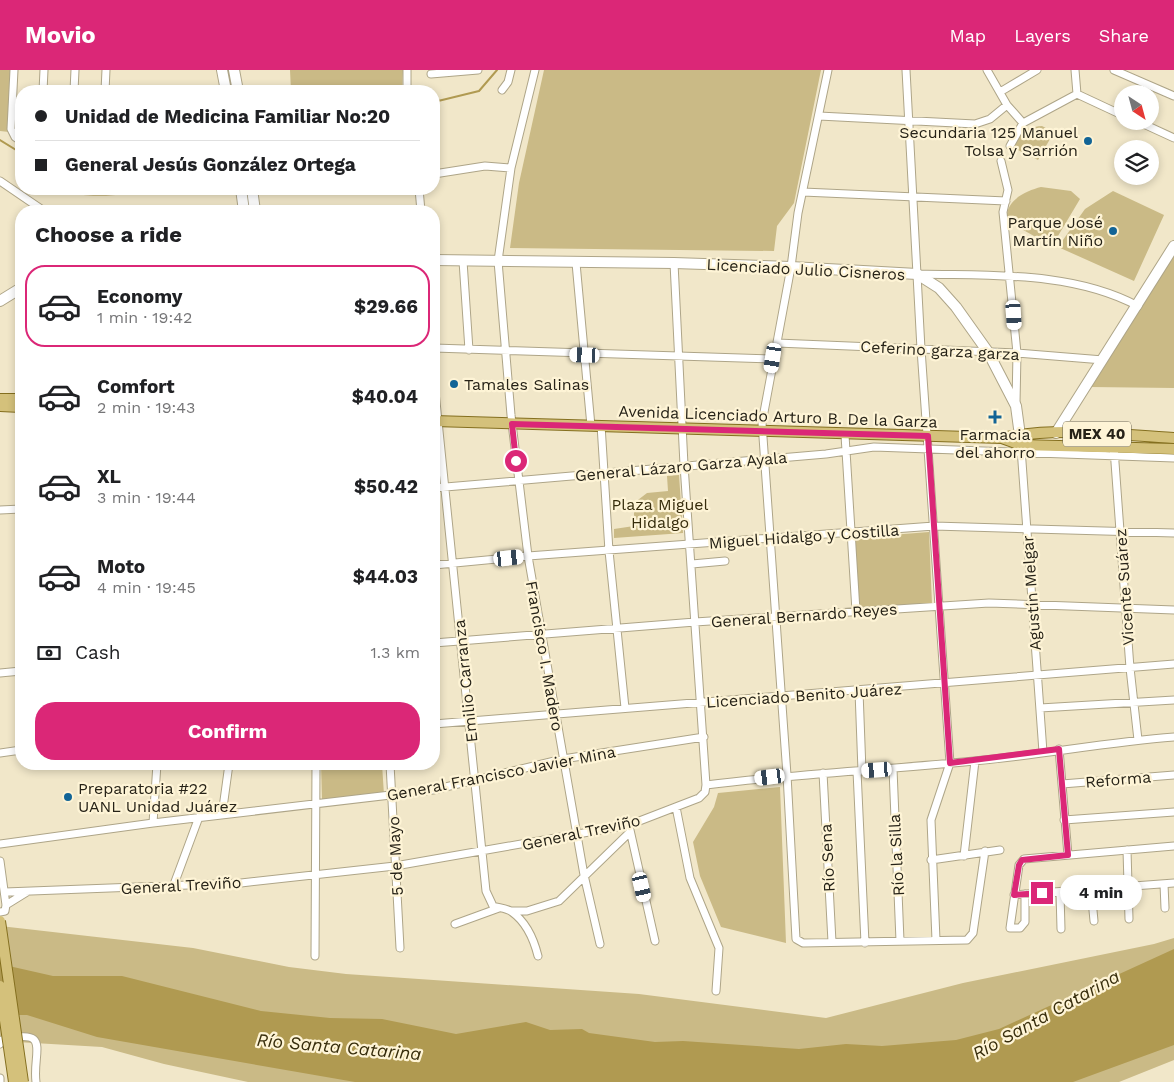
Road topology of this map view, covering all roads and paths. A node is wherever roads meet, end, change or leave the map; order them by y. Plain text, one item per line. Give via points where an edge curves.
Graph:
1 (14, 70) edge
2 (44, 70) edge
3 (75, 70) edge
4 (106, 70) edge
5 (222, 70) edge
6 (234, 70) edge
7 (407, 70) edge
8 (478, 70) edge
9 (511, 70) edge
10 (535, 70) edge
11 (828, 70) edge
12 (906, 70) edge
13 (988, 70) edge
14 (1037, 70) edge
15 (1075, 70) edge
16 (1114, 70) edge
17 (431, 75) edge
18 (43, 85) edge
19 (74, 85) edge
20 (105, 85) edge
21 (225, 85) edge
22 (237, 85) edge
23 (408, 85) edge
24 (502, 90) dead end
25 (1000, 92) junction
26 (1077, 94) junction
27 (1174, 96) edge
28 (1007, 105) junction
29 (1114, 111) edge
30 (819, 116) junction
31 (909, 120) junction
32 (1022, 123) junction
33 (1159, 130) edge
34 (1173, 135) edge
35 (15, 136) edge
36 (1010, 146) dead end
37 (1001, 161) dead end
38 (511, 168) junction
39 (440, 173) edge
40 (0, 181) edge
41 (15, 191) edge
42 (803, 192) junction
43 (21, 195) edge
44 (912, 196) junction
45 (1006, 201) junction
46 (35, 205) edge
47 (1174, 246) edge
48 (440, 260) edge
49 (463, 261) junction
50 (498, 261) junction
51 (576, 263) junction
52 (674, 263) junction
53 (791, 267) junction
54 (917, 274) junction
55 (1010, 276) junction
56 (15, 294) edge
57 (0, 301) edge
58 (1138, 306) junction
59 (777, 343) junction
60 (440, 348) edge
61 (921, 348) junction
62 (469, 350) junction
63 (507, 352) junction
64 (988, 352) junction
65 (1016, 353) junction
66 (585, 355) junction
67 (677, 355) junction
68 (773, 358) junction
69 (1103, 360) junction
70 (0, 399) edge
71 (15, 400) edge
72 (0, 406) edge
73 (1016, 406) junction
74 (15, 407) edge
75 (440, 421) edge
76 (512, 424) junction
77 (596, 426) junction
78 (683, 430) junction
79 (763, 431) junction
80 (1056, 433) junction
81 (845, 434) junction
82 (1113, 435) junction
83 (928, 436) junction
84 (1174, 438) edge
85 (1021, 443) junction
86 (1082, 446) junction
87 (928, 447) junction
88 (1174, 449) edge
89 (845, 450) junction
90 (1114, 452) junction
91 (1057, 453) junction
92 (440, 458) edge
93 (1174, 458) edge
94 (764, 459) junction
95 (684, 465) junction
96 (604, 472) junction
97 (518, 479) junction
98 (440, 487) edge
99 (444, 487) junction
100 (15, 509) edge
101 (0, 510) edge
102 (934, 526) junction
103 (1026, 528) junction
104 (1119, 532) junction
105 (850, 533) junction
106 (1174, 533) edge
107 (771, 538) junction
108 (690, 544) junction
109 (609, 551) junction
110 (528, 556) junction
111 (725, 561) dead end
112 (453, 564) junction
113 (692, 564) junction
114 (440, 565) edge
115 (1032, 604) junction
116 (939, 605) junction
117 (1125, 609) junction
118 (1174, 610) edge
119 (856, 611) junction
120 (777, 616) junction
121 (695, 622) junction
122 (619, 629) junction
123 (540, 634) junction
124 (460, 641) junction
125 (440, 643) edge
126 (1174, 664) edge
127 (1130, 668) junction
128 (15, 672) edge
129 (0, 673) edge
130 (1037, 675) junction
131 (944, 684) junction
132 (859, 691) junction
133 (782, 697) junction
134 (1174, 700) edge
135 (702, 702) junction
136 (1133, 703) junction
137 (625, 708) junction
138 (1040, 708) junction
139 (554, 714) junction
140 (468, 722) junction
141 (440, 724) edge
142 (704, 737) junction
143 (1174, 737) edge
144 (1138, 740) junction
145 (1059, 749) junction
146 (15, 751) edge
147 (1043, 752) junction
148 (0, 753) edge
149 (563, 759) junction
150 (974, 762) junction
151 (950, 763) junction
152 (893, 768) junction
153 (157, 770) edge
154 (228, 770) edge
155 (316, 770) edge
156 (390, 770) edge
157 (859, 771) junction
158 (823, 774) junction
159 (787, 775) junction
160 (1174, 775) edge
161 (476, 781) junction
162 (706, 784) junction
163 (1062, 784) junction
164 (392, 795) junction
165 (315, 803) junction
166 (676, 807) junction
167 (1174, 812) edge
168 (222, 815) junction
169 (199, 817) junction
170 (1064, 820) junction
171 (153, 823) junction
172 (630, 828) junction
173 (577, 835) junction
174 (0, 844) edge
175 (1174, 846) edge
176 (1000, 850) dead end
177 (1127, 850) junction
178 (482, 851) junction
179 (985, 851) junction
180 (1068, 855) junction
181 (964, 856) junction
182 (931, 860) junction
183 (0, 861) edge
184 (395, 866) junction
185 (314, 875) junction
186 (584, 875) junction
187 (1174, 883) edge
188 (1164, 884) junction
189 (1128, 886) junction
190 (173, 887) junction
191 (1091, 889) junction
192 (29, 891) junction
193 (5, 892) junction
194 (1060, 892) junction
195 (1025, 894) junction
196 (1014, 895) junction
197 (4, 908) edge
198 (499, 908) junction
199 (1165, 908) dead end
200 (511, 911) junction
201 (1129, 919) dead end
202 (0, 921) edge
203 (1094, 921) dead end
204 (455, 924) dead end
205 (1061, 929) dead end
206 (936, 940) junction
207 (900, 941) junction
208 (655, 942) dead end
209 (832, 942) junction
210 (865, 943) junction
211 (600, 944) dead end
212 (400, 948) dead end
213 (315, 956) dead end
214 (538, 956) dead end
215 (0, 986) edge
216 (716, 991) dead end
217 (0, 1044) edge
218 (0, 1078) edge
219 (0, 1082) edge
220 (14, 1082) edge
221 (23, 1082) edge
222 (36, 1082) edge

1 - 35 street
2 - 18 street
3 - 19 street
4 - 20 street
5 - 21 street
6 - 22 street
7 - 23 street
8 - 17 street
9 - 24 street
10 - 38 street, Francisco I. Madero
11 - 30 street
12 - 31 street
13 - 25 street
14 - 25 street
15 - 26 street
16 - 27 street
25 - 28 street
26 - 29 street
26 - 32 street
28 - 31 street via 980,123
28 - 32 street
30 - 31 street
30 - 42 street
31 - 44 street
32 - 36 street
33 - 34 street
37 - 45 street via 1006,176
38 - 39 street via 484,166
38 - 50 street, Francisco I. Madero
40 - 41 street
42 - 44 street
42 - 53 street
43 - 46 street
44 - 45 street
44 - 54 street
45 - 55 street via 1004,212
47 - 58 street
48 - 49 street, Licenciado Julio Cisneros
49 - 50 street, Licenciado Julio Cisneros
49 - 62 street
50 - 51 street, Licenciado Julio Cisneros
50 - 63 street, Francisco I. Madero
51 - 52 street, Licenciado Julio Cisneros
51 - 66 street
52 - 53 street, Licenciado Julio Cisneros
52 - 67 street
53 - 54 street, Licenciado Julio Cisneros
53 - 59 street
54 - 55 street
54 - 61 street
54 - 64 street, Licenciado Julio Cisneros via 939,288
55 - 58 street via 1088,285
55 - 65 street
56 - 57 street
58 - 69 street
59 - 61 street, Ceferino garza garza
59 - 68 street
60 - 62 street
61 - 64 street, Ceferino garza garza
61 - 83 street
62 - 63 street
63 - 66 street
63 - 76 street, Francisco I. Madero
64 - 65 street, Ceferino garza garza
64 - 73 street, Licenciado Julio Cisneros
65 - 69 street, Ceferino garza garza
65 - 73 street
66 - 67 street
66 - 77 street
67 - 68 street
67 - 78 street
68 - 79 street
69 - 80 street
70 - 71 main road
72 - 74 main road
73 - 85 street, Licenciado Julio Cisneros
75 - 76 main road, Avenida Licenciado Arturo B. De la Garza / MEX 40
76 - 77 main road, Avenida Licenciado Arturo B. De la Garza / MEX 40
76 - 97 street, Francisco I. Madero
77 - 78 main road, Avenida Licenciado Arturo B. De la Garza / MEX 40
77 - 96 street
78 - 79 main road, Avenida Licenciado Arturo B. De la Garza / MEX 40
78 - 95 street
79 - 81 main road, Avenida Licenciado Arturo B. De la Garza / MEX 40
79 - 94 street
80 - 82 main road, Avenida Licenciado Arturo B. De la Garza / MEX 40
80 - 85 main road, Avenida Licenciado Arturo B. De la Garza / MEX 40
81 - 83 main road, Avenida Licenciado Arturo B. De la Garza / MEX 40
81 - 89 street
82 - 84 main road, Avenida Licenciado Arturo B. De la Garza / MEX 40
82 - 90 street, Vicente Suárez
83 - 85 main road, Avenida Licenciado Arturo B. De la Garza / MEX 40 via 1002,438
83 - 87 street
85 - 86 main road, Avenida Licenciado Arturo B. De la Garza / MEX 40
85 - 87 street, General Lázaro Garza Ayala
85 - 91 street, General Lázaro Garza Ayala
85 - 103 street, Agustín Melgar
86 - 90 main road, Avenida Licenciado Arturo B. De la Garza / MEX 40
86 - 91 main road via 1062,449
87 - 89 street, General Lázaro Garza Ayala
87 - 102 street
88 - 90 main road, Avenida Licenciado Arturo B. De la Garza / MEX 40
89 - 94 street, General Lázaro Garza Ayala
89 - 105 street
90 - 91 street, General Lázaro Garza Ayala
90 - 93 street, General Lázaro Garza Ayala
90 - 104 street, Vicente Suárez
92 - 99 street, Emilio Carranza
94 - 95 street, General Lázaro Garza Ayala
94 - 107 street
95 - 96 street, General Lázaro Garza Ayala
95 - 108 street
96 - 97 street, General Lázaro Garza Ayala
96 - 109 street
97 - 99 street, General Lázaro Garza Ayala
97 - 110 street, Francisco I. Madero
98 - 99 street, General Lázaro Garza Ayala
99 - 112 street, Emilio Carranza
100 - 101 street
102 - 103 street, Miguel Hidalgo y Costilla
102 - 105 street, Miguel Hidalgo y Costilla
102 - 116 street
103 - 104 street, Miguel Hidalgo y Costilla
103 - 115 street, Agustín Melgar
104 - 106 street, Miguel Hidalgo y Costilla
104 - 117 street, Vicente Suárez
105 - 107 street, Miguel Hidalgo y Costilla
105 - 119 street
107 - 108 street, Miguel Hidalgo y Costilla
107 - 120 street
108 - 109 street, Miguel Hidalgo y Costilla
108 - 113 street
109 - 110 street, Miguel Hidalgo y Costilla
109 - 122 street
110 - 112 street, Miguel Hidalgo y Costilla
110 - 123 street, Francisco I. Madero
111 - 113 street
112 - 114 street, Miguel Hidalgo y Costilla
112 - 124 street, Emilio Carranza
113 - 121 street
115 - 116 street, General Bernardo Reyes
115 - 117 street, General Bernardo Reyes
115 - 130 street, Agustín Melgar
116 - 119 street, General Bernardo Reyes
116 - 131 street
117 - 118 street, General Bernardo Reyes
117 - 127 street, Vicente Suárez
119 - 120 street, General Bernardo Reyes
120 - 121 street, General Bernardo Reyes
120 - 133 street
121 - 122 street, General Bernardo Reyes
121 - 135 street
122 - 123 street, General Bernardo Reyes
122 - 137 street
123 - 124 street, General Bernardo Reyes
123 - 139 street, Francisco I. Madero
124 - 125 street, General Bernardo Reyes
124 - 140 street, Emilio Carranza
126 - 127 street, Licenciado Benito Juárez
127 - 130 street, Licenciado Benito Juárez
127 - 136 street, Vicente Suárez
128 - 129 street
130 - 131 street, Licenciado Benito Juárez
130 - 138 street, Agustín Melgar
131 - 132 street, Licenciado Benito Juárez
131 - 151 street
132 - 133 street, Licenciado Benito Juárez
132 - 157 street
133 - 135 street, Licenciado Benito Juárez
133 - 159 street
134 - 136 street
135 - 137 street, Licenciado Benito Juárez
135 - 142 street
136 - 138 street
136 - 144 street, Vicente Suárez
137 - 139 street, Licenciado Benito Juárez
138 - 147 street, Agustín Melgar
139 - 140 street, Licenciado Benito Juárez
139 - 149 street, Francisco I. Madero
140 - 141 street, Licenciado Benito Juárez
140 - 161 street, Emilio Carranza
142 - 149 street, General Francisco Javier Mina
142 - 162 street
143 - 144 street
144 - 145 street
145 - 147 street
145 - 163 street
146 - 148 street
147 - 150 street
149 - 161 street, General Francisco Javier Mina
149 - 173 street, Francisco I. Madero
150 - 151 street
150 - 181 street
151 - 152 street
151 - 182 street via 932,815
152 - 157 street
152 - 207 street, Río la Silla
153 - 171 street
154 - 168 street
155 - 165 street
156 - 164 street, 5 de Mayo
157 - 158 street
157 - 210 street
158 - 159 street
158 - 209 street, Río Sena
159 - 162 street
159 - 209 street via 796,938 803,943
160 - 163 street, Reforma
161 - 164 street, General Francisco Javier Mina
161 - 178 street, Emilio Carranza
162 - 166 street, General Treviño via 703,795
163 - 170 street
164 - 165 street, General Francisco Javier Mina
164 - 184 street, 5 de Mayo
165 - 168 street, General Francisco Javier Mina
165 - 185 street
166 - 172 street, General Treviño
166 - 216 street via 690,878 719,948
167 - 170 street
168 - 169 street, General Francisco Javier Mina
169 - 171 street, General Francisco Javier Mina
169 - 190 street
170 - 180 street
171 - 174 street, General Francisco Javier Mina
172 - 173 street, General Treviño
172 - 186 street
172 - 208 street
173 - 178 street, General Treviño
173 - 186 street, Francisco I. Madero
175 - 177 street
176 - 179 street
177 - 180 street
177 - 189 street
178 - 184 street, General Treviño
178 - 198 street, Emilio Carranza via 489,900
179 - 181 street
179 - 206 street via 973,933 967,940
180 - 196 street via 1024,858 1019,865
181 - 182 street
182 - 206 street
183 - 193 street
184 - 185 street, General Treviño
184 - 212 street, 5 de Mayo
185 - 190 street, General Treviño
185 - 213 street
186 - 200 street via 559,900 527,911
186 - 211 street, Francisco I. Madero
187 - 188 street
188 - 189 street
188 - 199 street
189 - 191 street
189 - 201 street
190 - 192 street, General Treviño
191 - 194 street
191 - 203 street
192 - 193 street, General Treviño
192 - 197 street
193 - 197 street
194 - 195 street
194 - 205 street
195 - 196 street
195 - 196 street via 1025,922 1020,928 1011,929
198 - 200 street
198 - 204 street
200 - 214 street via 532,936
202 - 221 main road, bridge
206 - 207 street
207 - 210 street
209 - 210 street
215 - 220 main road, bridge
217 - 222 street via 2,1040 18,1036 32,1040 38,1052
218 - 219 street

